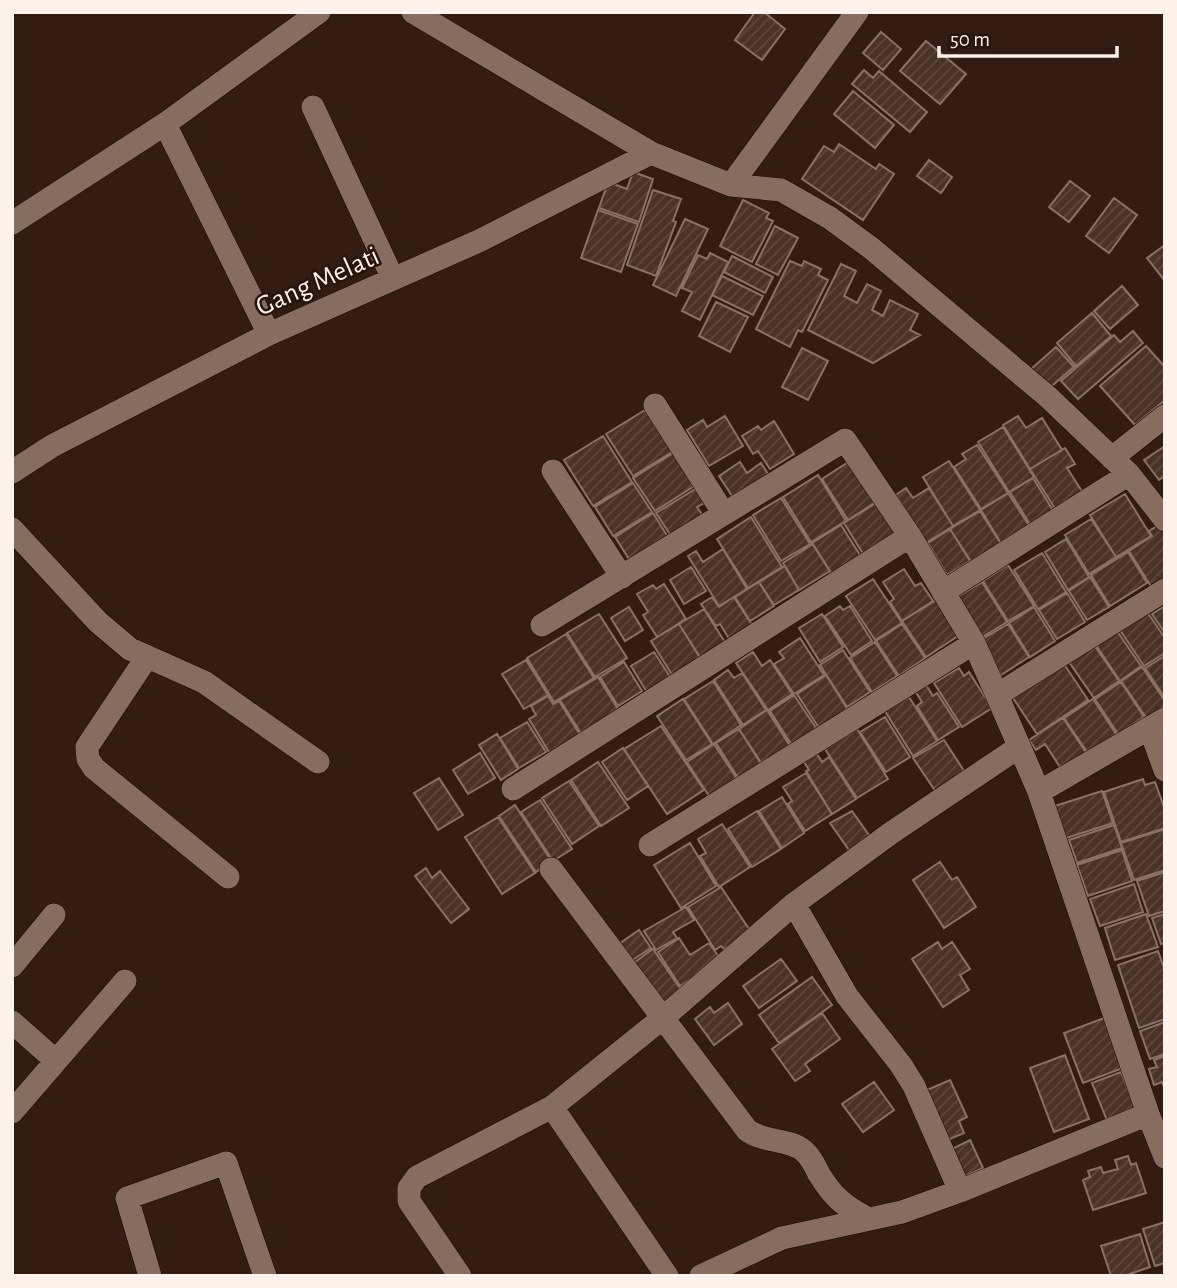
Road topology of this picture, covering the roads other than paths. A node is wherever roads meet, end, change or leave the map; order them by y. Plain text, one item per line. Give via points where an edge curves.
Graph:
1 (319, 12) edge
2 (413, 12) edge
3 (857, 12) edge
4 (313, 107) dead end
5 (165, 124) junction
6 (651, 153) junction
7 (730, 185) junction
8 (12, 223) edge
9 (393, 279) junction
10 (269, 334) junction
11 (655, 405) dead end
12 (1165, 416) edge
13 (1112, 458) junction
14 (553, 471) dead end
15 (12, 472) edge
16 (1129, 474) junction
17 (724, 514) junction
18 (1165, 520) edge
19 (12, 529) edge
20 (911, 536) junction
21 (622, 577) junction
22 (1165, 590) edge
23 (943, 592) junction
24 (542, 625) dead end
25 (974, 643) junction
26 (147, 657) junction
27 (997, 695) junction
28 (1157, 724) edge
29 (1019, 747) junction
30 (318, 762) dead end
31 (1165, 770) edge
32 (513, 789) dead end
33 (1039, 792) junction
34 (650, 845) dead end
35 (551, 869) dead end
36 (228, 877) dead end
37 (794, 904) junction
38 (54, 915) dead end
39 (12, 966) edge
40 (125, 981) dead end
41 (664, 1017) junction
42 (12, 1022) edge
43 (56, 1061) junction
44 (552, 1107) junction
45 (12, 1112) edge
46 (1148, 1114) junction
47 (1165, 1157) edge
48 (960, 1191) junction
49 (867, 1218) junction
50 (150, 1276) edge
51 (265, 1276) edge
52 (460, 1276) edge
53 (667, 1276) edge
54 (701, 1276) edge

1 - 5 street
2 - 6 street
3 - 7 street
4 - 9 street
5 - 8 street
5 - 10 street
6 - 7 street
6 - 9 street, Gang Melati via 481,240
7 - 13 street via 781,190 872,248 1047,396
9 - 10 street, Gang Melati
10 - 15 street, Gang Melati via 52,446
11 - 17 street
12 - 13 street
13 - 16 street
14 - 21 street
16 - 18 street
16 - 23 street
17 - 20 street via 845,440
17 - 21 street
19 - 26 street via 98,622
20 - 23 street
20 - 32 street
21 - 24 street
22 - 27 street
23 - 25 street
25 - 27 street
25 - 34 street
26 - 30 street via 204,682
26 - 36 street via 87,747 88,759
27 - 29 street
28 - 31 street
28 - 33 street
29 - 33 street
29 - 37 street
33 - 46 street
35 - 41 street
37 - 41 street
37 - 48 street via 847,996 914,1086
38 - 39 street
40 - 43 street
41 - 44 street
41 - 49 street via 747,1130 807,1153 839,1202
42 - 43 street
43 - 45 street
44 - 52 street via 417,1177 409,1188 409,1201
44 - 53 street
46 - 47 street
46 - 48 street
48 - 49 street via 902,1212
49 - 54 street via 782,1238
50 - 51 street via 127,1198 226,1163

